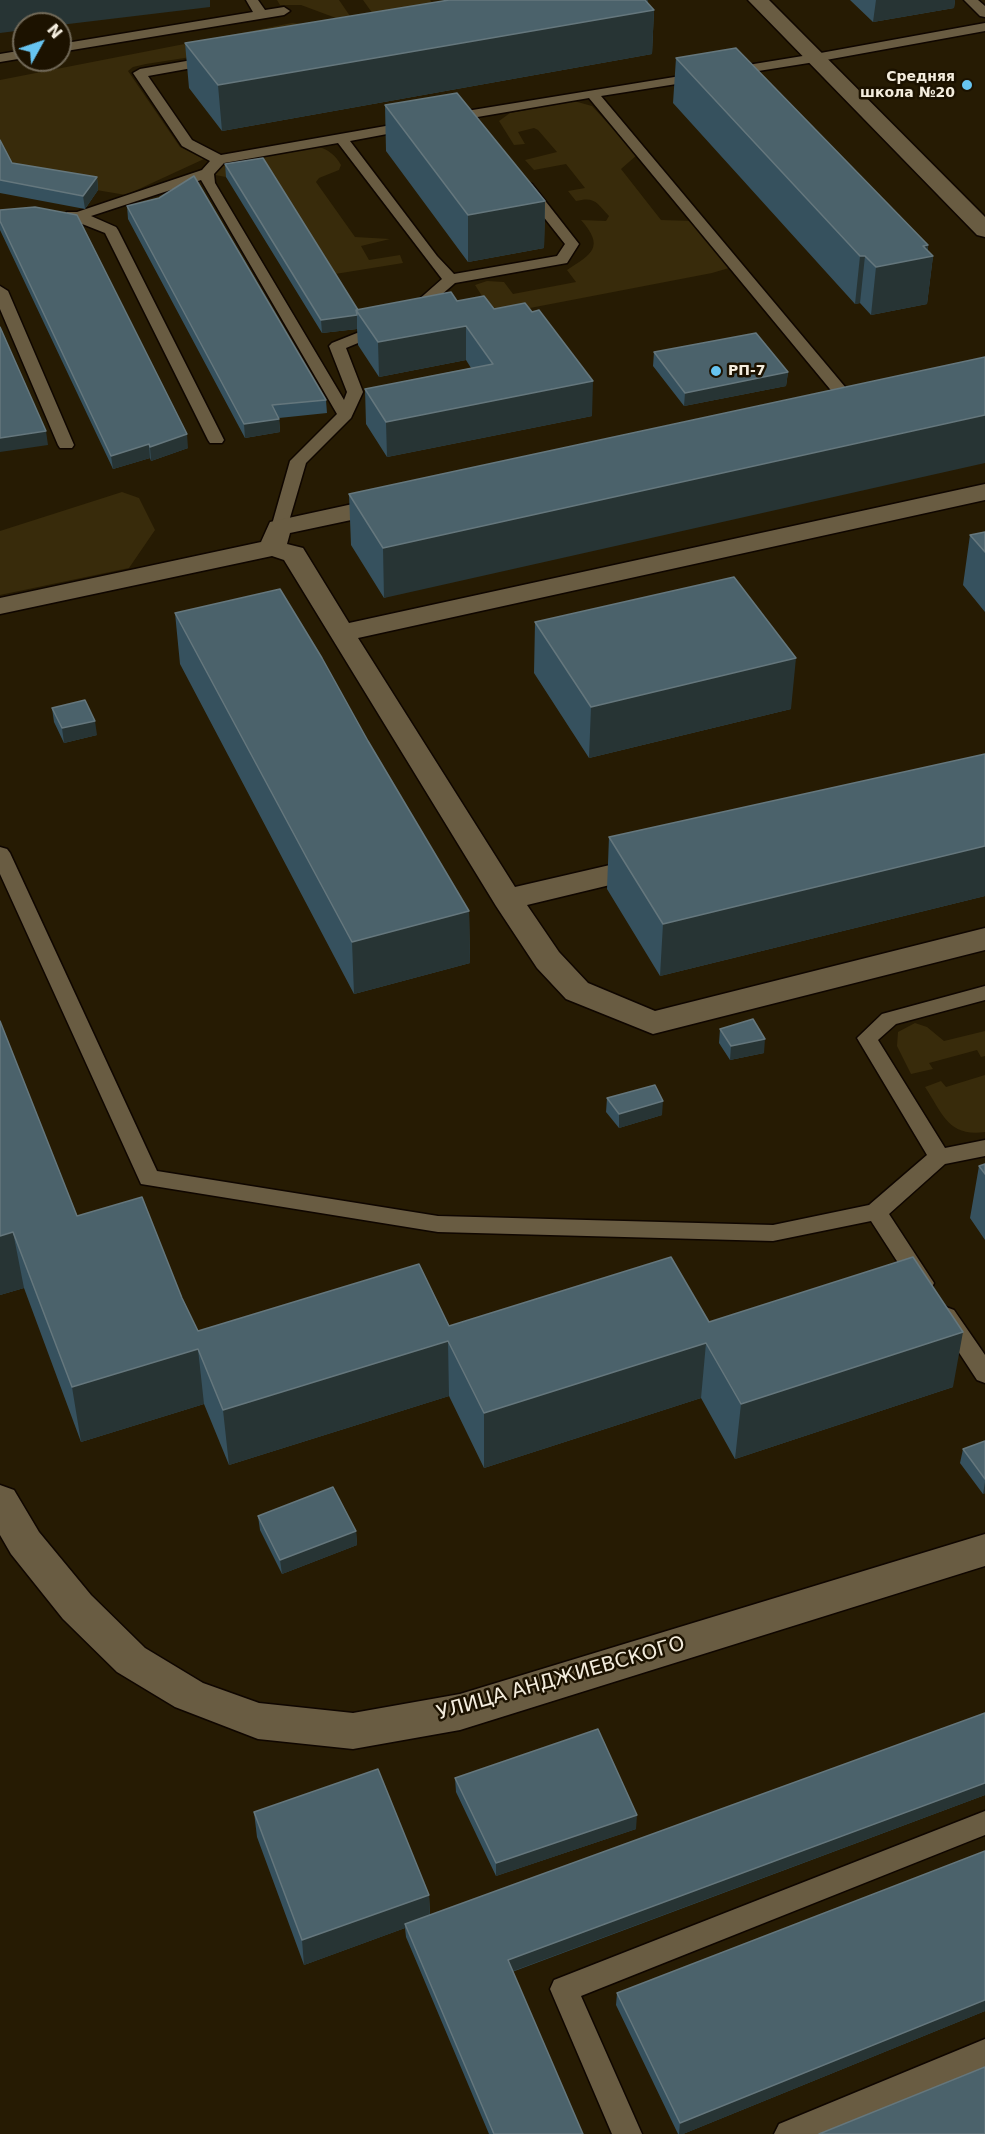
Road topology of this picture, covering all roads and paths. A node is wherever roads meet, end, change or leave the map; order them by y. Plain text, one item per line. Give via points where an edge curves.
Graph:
1 (252, 0) edge
2 (758, 0) edge
3 (970, 0) edge
4 (284, 11) dead end
5 (985, 13) edge
6 (261, 15) junction
7 (985, 27) edge
8 (72, 46) edge
9 (229, 58) edge
10 (816, 58) junction
11 (592, 93) junction
12 (342, 139) junction
13 (219, 160) junction
14 (207, 173) junction
15 (520, 179) edge
16 (55, 214) edge
17 (78, 216) junction
18 (985, 230) edge
19 (450, 279) junction
20 (0, 291) edge
21 (850, 404) edge
22 (345, 415) junction
23 (216, 440) dead end
24 (66, 445) dead end
25 (985, 492) edge
26 (419, 498) edge
27 (276, 538) junction
28 (0, 606) edge
29 (341, 633) junction
30 (0, 853) edge
31 (678, 859) edge
32 (507, 899) junction
33 (985, 939) edge
34 (985, 993) edge
35 (985, 1148) edge
36 (939, 1157) junction
37 (876, 1212) junction
38 (985, 1374) edge
39 (0, 1501) edge
40 (985, 1550) edge
41 (985, 1823) edge
42 (985, 2053) edge
43 (627, 2134) edge
44 (789, 2134) edge

1 - 6 lane
2 - 10 street
3 - 5 lane
4 - 6 lane
6 - 8 lane
7 - 10 lane
9 - 13 lane via 140,73 187,143
10 - 11 lane
10 - 18 street
11 - 12 lane via 472,119 428,122
11 - 21 lane
12 - 13 lane
12 - 19 lane
13 - 14 lane
14 - 17 lane
14 - 22 lane via 208,183
15 - 19 lane via 572,244 562,260
16 - 17 lane
17 - 23 lane via 111,230
19 - 22 lane via 417,310 337,346 355,392
20 - 24 lane
22 - 27 lane via 298,461
25 - 29 street
26 - 27 street
27 - 28 street
27 - 29 street via 294,554
29 - 32 street
30 - 37 lane via 149,1178 438,1224 773,1233
31 - 32 street
32 - 33 street via 548,960 577,991 653,1023
34 - 36 lane via 889,1019 867,1038
35 - 36 lane
36 - 37 lane
37 - 38 lane
39 - 40 street, УЛИЦА АНДЖИЕВСКОГО via 25,1543 77,1607 130,1660 189,1695 258,1721 353,1731 460,1712
41 - 43 lane via 564,1989
42 - 44 lane

